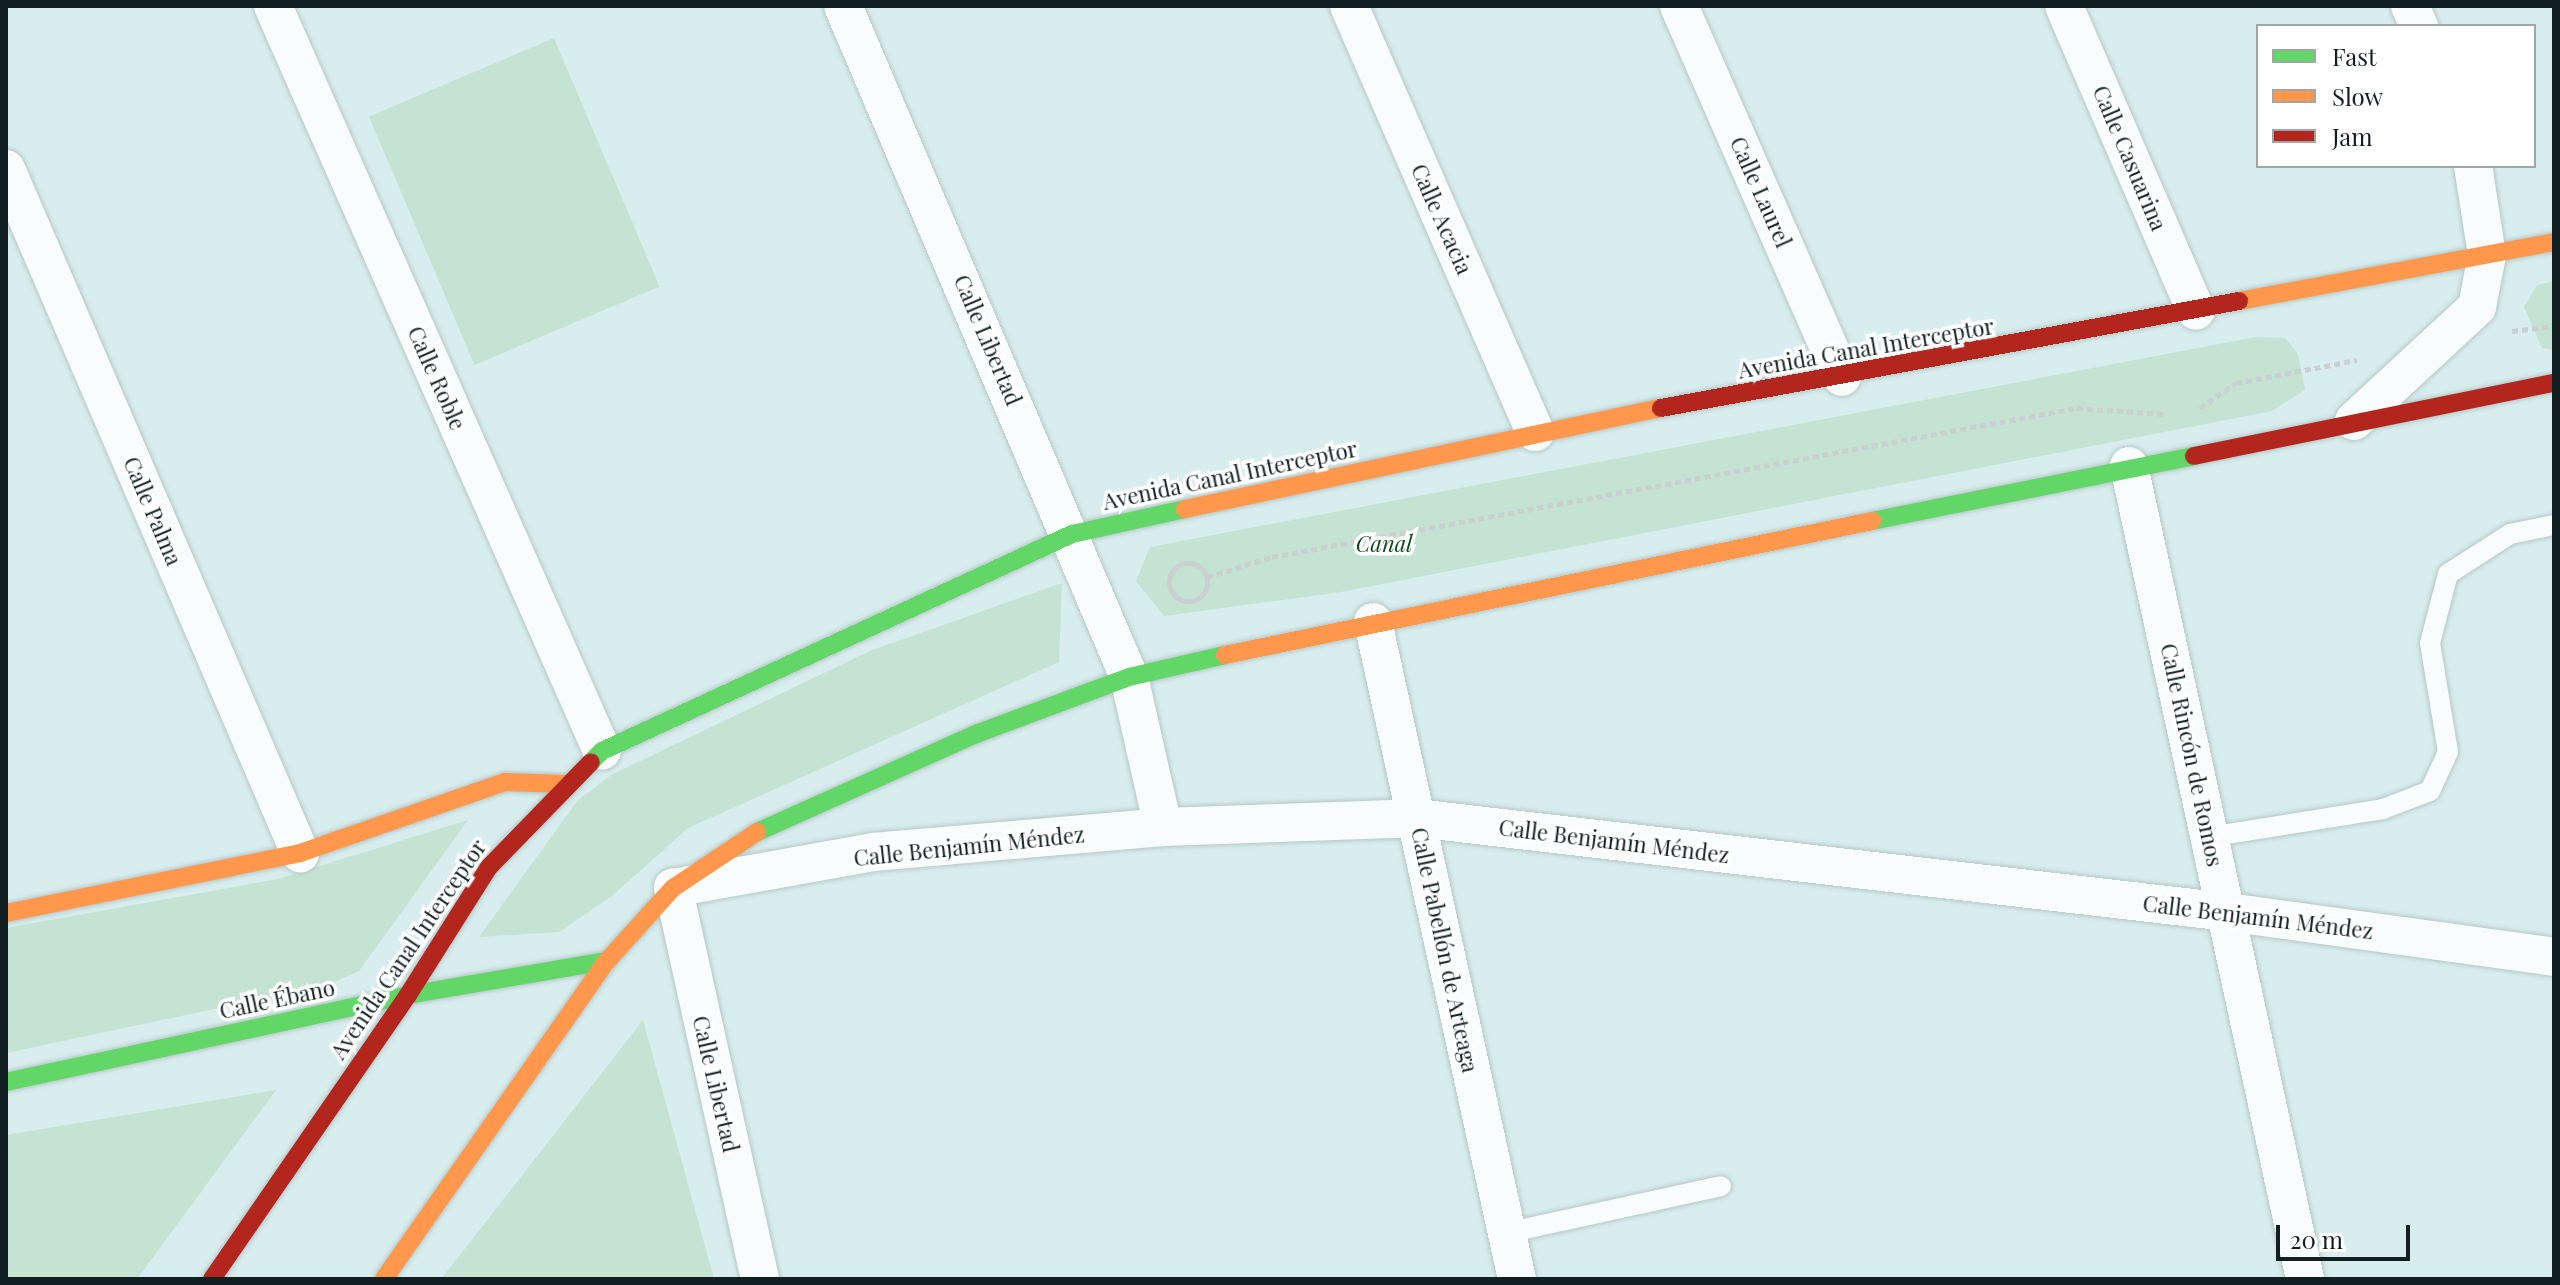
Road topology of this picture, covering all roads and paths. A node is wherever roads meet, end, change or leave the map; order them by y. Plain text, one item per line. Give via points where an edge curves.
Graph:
1 (273, 6) edge
2 (843, 6) edge
3 (1349, 6) edge
4 (1679, 6) edge
5 (2064, 6) edge
6 (2473, 168) edge
7 (6, 169) edge
8 (2554, 242) edge
9 (2487, 255) junction
10 (2196, 311) junction
11 (2541, 325) dead end
12 (2554, 326) edge
13 (2289, 373) dead end
14 (1842, 377) junction
15 (2554, 383) edge
16 (2176, 414) dead end
17 (2190, 415) dead end
18 (2354, 421) junction
19 (1535, 432) junction
20 (2129, 466) junction
21 (2554, 525) edge
22 (1072, 534) junction
23 (1207, 577) junction
24 (1373, 622) junction
25 (1129, 677) junction
26 (602, 751) junction
27 (565, 784) junction
28 (1416, 818) junction
29 (1163, 827) junction
30 (2209, 837) junction
31 (300, 853) junction
32 (673, 888) junction
33 (2227, 912) junction
34 (6, 913) edge
35 (2554, 957) edge
36 (607, 961) junction
37 (408, 995) junction
38 (6, 1082) edge
39 (1721, 1186) dead end
40 (1506, 1233) junction
41 (212, 1279) edge
42 (384, 1279) edge
43 (760, 1279) edge
44 (1517, 1279) edge
45 (2305, 1279) edge

1 - 26 street, Calle Roble
2 - 22 street, Calle Libertad
3 - 19 street, Calle Acacia
4 - 14 street, Calle Laurel
5 - 10 street, Calle Casuarina
6 - 9 street
7 - 31 street, Calle Palma
8 - 9 main road, Avenida Canal Interceptor
9 - 10 main road, Avenida Canal Interceptor
9 - 18 street via 2477,307
10 - 14 main road, Avenida Canal Interceptor
11 - 12 path
13 - 17 path via 2236,383
14 - 19 main road, Avenida Canal Interceptor
15 - 18 main road
16 - 23 path via 2077,408 1272,557
18 - 20 main road
19 - 22 main road, Avenida Canal Interceptor
20 - 24 main road
20 - 30 street, Calle Rincón de Romos
21 - 30 lane via 2510,534 2448,574 2430,643 2448,752 2430,791 2383,809
22 - 25 street, Calle Libertad
22 - 26 main road, Avenida Canal Interceptor
23 - 23 path via 1195,563 1182,563 1168,582 1178,598 1190,600 1202,595
24 - 25 main road
24 - 28 street, Calle Pabellón de Arteaga
25 - 29 street, Calle Libertad
25 - 32 main road via 796,810 718,853
26 - 27 main road, Avenida Canal Interceptor
27 - 31 main road via 505,782
27 - 37 main road, Avenida Canal Interceptor via 489,867
28 - 29 street, Calle Benjamín Méndez
28 - 33 street, Calle Benjamín Méndez
28 - 40 street, Calle Pabellón de Arteaga
29 - 32 street, Calle Benjamín Méndez via 873,852
30 - 33 street, Calle Rincón de Romos
31 - 34 main road
32 - 36 main road
32 - 43 street, Calle Libertad
33 - 35 street, Calle Benjamín Méndez
33 - 45 street, Calle Rincón de Romos
36 - 37 main road, Calle Ébano
36 - 42 main road
37 - 38 main road, Calle Ébano
37 - 41 main road, Avenida Canal Interceptor
39 - 40 lane
40 - 44 street, Calle Pabellón de Arteaga

